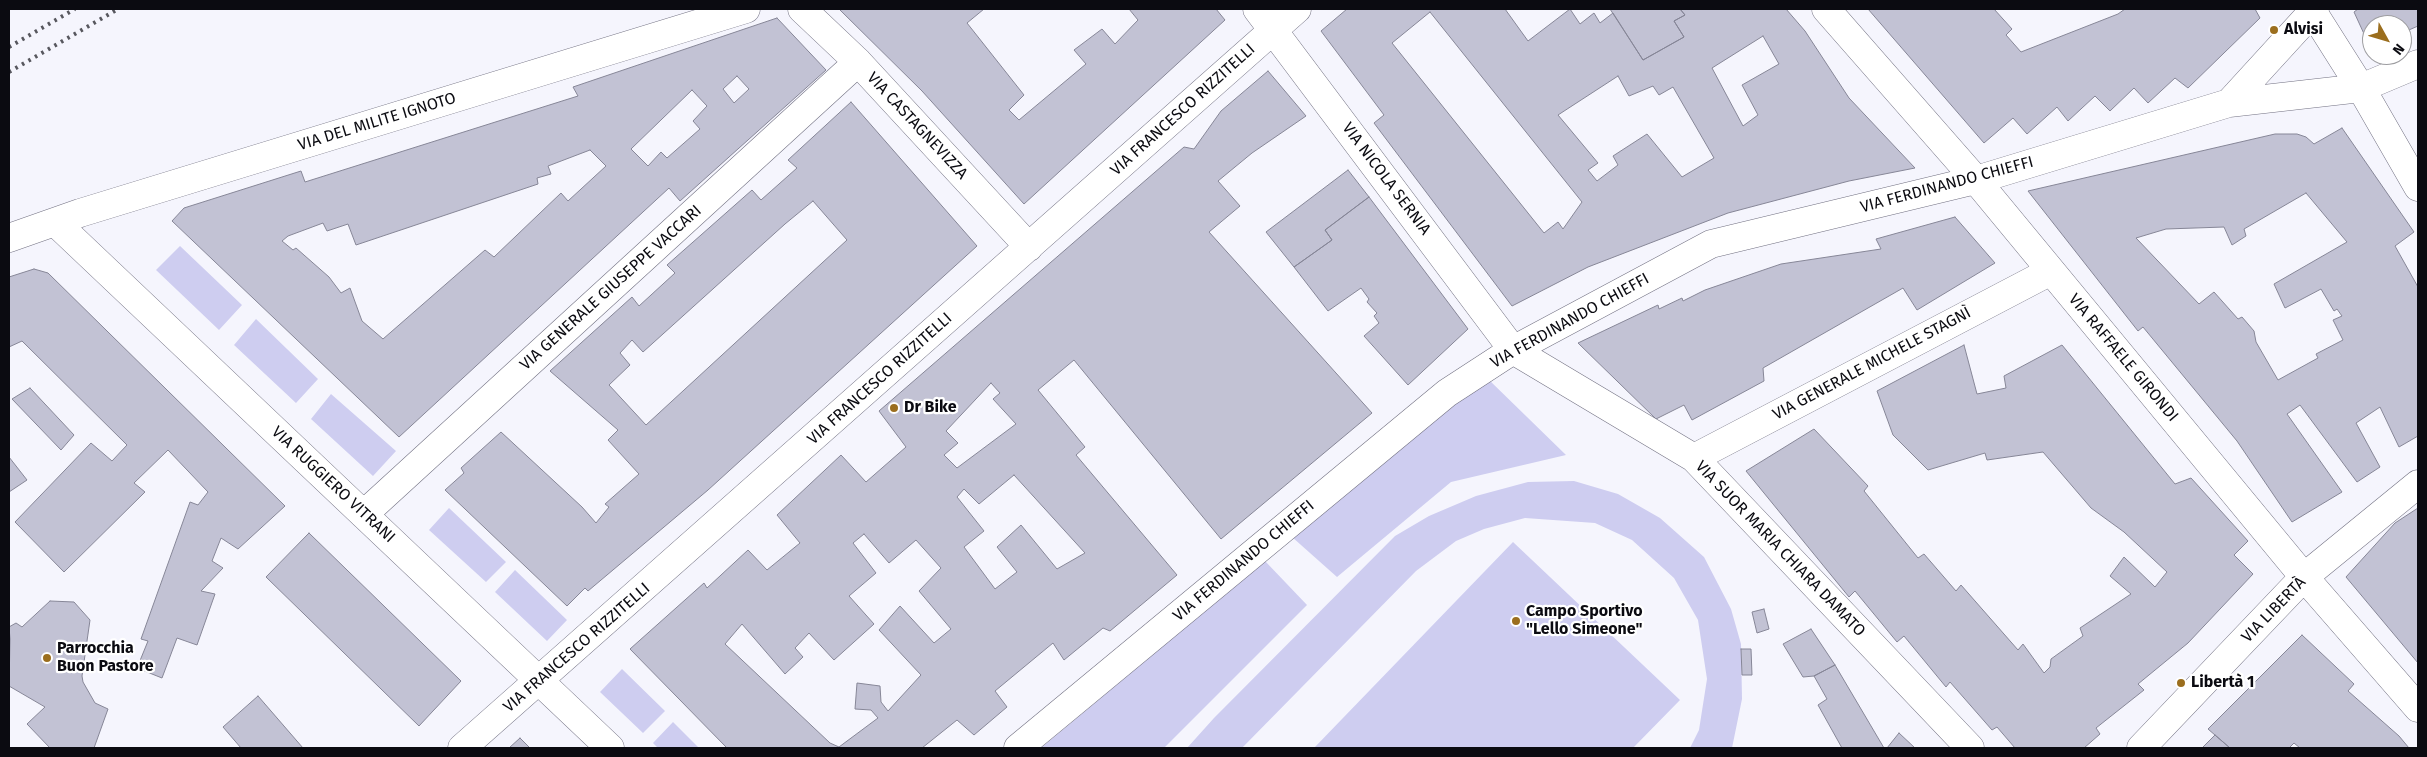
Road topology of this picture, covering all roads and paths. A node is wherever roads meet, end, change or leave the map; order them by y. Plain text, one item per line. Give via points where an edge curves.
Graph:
1 (746, 9) edge
2 (802, 9) edge
3 (1297, 9) edge
4 (1826, 9) edge
5 (2313, 10) edge
6 (1266, 19) edge
7 (858, 62) junction
8 (2418, 64) edge
9 (2361, 88) junction
10 (2229, 103) junction
11 (1976, 180) junction
12 (2418, 187) edge
13 (55, 222) junction
14 (9, 238) edge
15 (1029, 247) junction
16 (2051, 271) junction
17 (1513, 350) junction
18 (1694, 458) junction
19 (2418, 484) edge
20 (364, 514) junction
21 (2304, 577) junction
22 (541, 680) junction
23 (2418, 708) edge
24 (462, 748) edge
25 (610, 748) edge
26 (1018, 748) edge
27 (1970, 748) edge
28 (2141, 748) edge

1 - 13 street, VIA DEL MILITE IGNOTO
2 - 7 street, VIA CASTAGNEVIZZA
3 - 6 street, VIA FRANCESCO RIZZITELLI
4 - 11 street, VIA RAFFAELE GIRONDI
5 - 9 street
5 - 10 street
6 - 15 street, VIA FRANCESCO RIZZITELLI
6 - 17 street, VIA NICOLA SERNIA
7 - 15 street, VIA CASTAGNEVIZZA
7 - 20 street, VIA GENERALE GIUSEPPE VACCARI
8 - 9 street, VIA FERDINANDO CHIEFFI
9 - 10 street, VIA FERDINANDO CHIEFFI
9 - 12 street
10 - 11 street, VIA FERDINANDO CHIEFFI
11 - 16 street, VIA RAFFAELE GIRONDI
11 - 17 street, VIA FERDINANDO CHIEFFI via 1711,244
13 - 14 street, VIA DEL MILITE IGNOTO
13 - 20 street, VIA RUGGIERO VITRANI
15 - 22 street, VIA FRANCESCO RIZZITELLI
16 - 18 street, VIA GENERALE MICHELE STAGNÌ
16 - 21 street, VIA RAFFAELE GIRONDI
17 - 18 street, VIA SUOR MARIA CHIARA DAMATO
17 - 26 street, VIA FERDINANDO CHIEFFI via 1447,393
18 - 27 street, VIA SUOR MARIA CHIARA DAMATO
19 - 21 street, VIA LIBERTÀ
20 - 22 street, VIA RUGGIERO VITRANI
21 - 23 street, VIA RAFFAELE GIRONDI
21 - 28 street, VIA LIBERTÀ
22 - 24 street, VIA FRANCESCO RIZZITELLI
22 - 25 street, VIA RUGGIERO VITRANI

